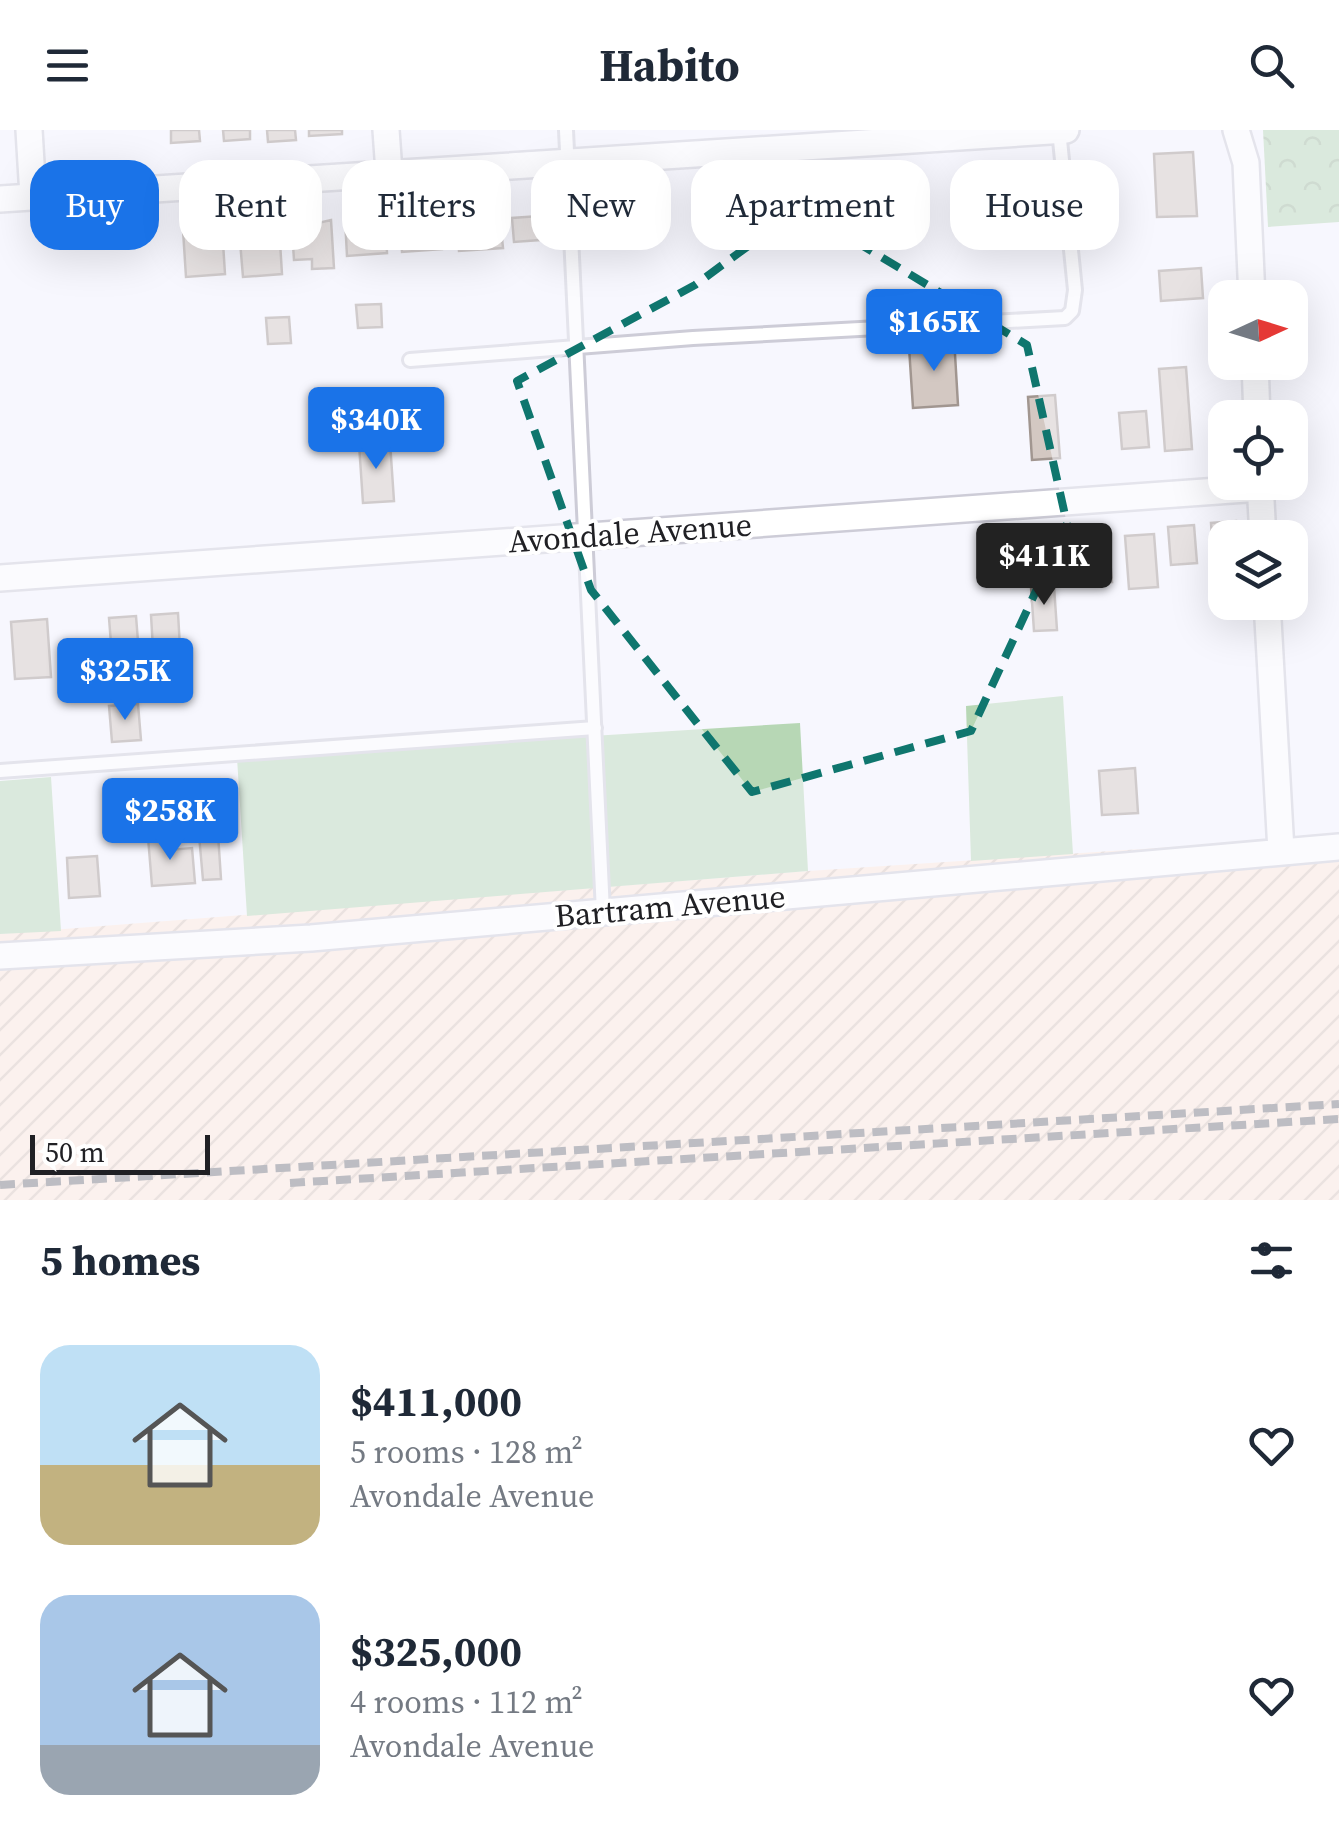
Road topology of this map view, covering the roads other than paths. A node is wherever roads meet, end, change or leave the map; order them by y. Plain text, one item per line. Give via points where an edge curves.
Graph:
1 (28, 130) edge
2 (386, 130) edge
3 (566, 130) edge
4 (1058, 130) edge
5 (1066, 130) edge
6 (1236, 130) edge
7 (30, 160) edge
8 (388, 160) edge
9 (568, 160) edge
10 (613, 160) edge
11 (342, 175) edge
12 (159, 188) edge
13 (30, 196) edge
14 (0, 199) edge
15 (571, 250) edge
16 (1251, 280) edge
17 (575, 349) junction
18 (410, 360) dead end
19 (1208, 489) edge
20 (587, 536) junction
21 (0, 578) edge
22 (1267, 620) edge
23 (595, 728) junction
24 (0, 770) edge
25 (1339, 848) edge
26 (1281, 852) junction
27 (603, 912) junction
28 (0, 956) edge

1 - 7 street
2 - 8 street
3 - 9 lane
4 - 5 street
4 - 10 street
4 - 17 lane via 1075,290 1065,318
6 - 16 street via 1246,163
11 - 12 street
13 - 14 street
15 - 17 lane
17 - 18 lane
17 - 20 lane
19 - 20 street, Avondale Avenue
20 - 21 street, Avondale Avenue
20 - 23 lane
22 - 26 street
23 - 24 lane
23 - 27 lane
25 - 26 street, Bartram Avenue
26 - 27 street, Bartram Avenue
27 - 28 street, Bartram Avenue

